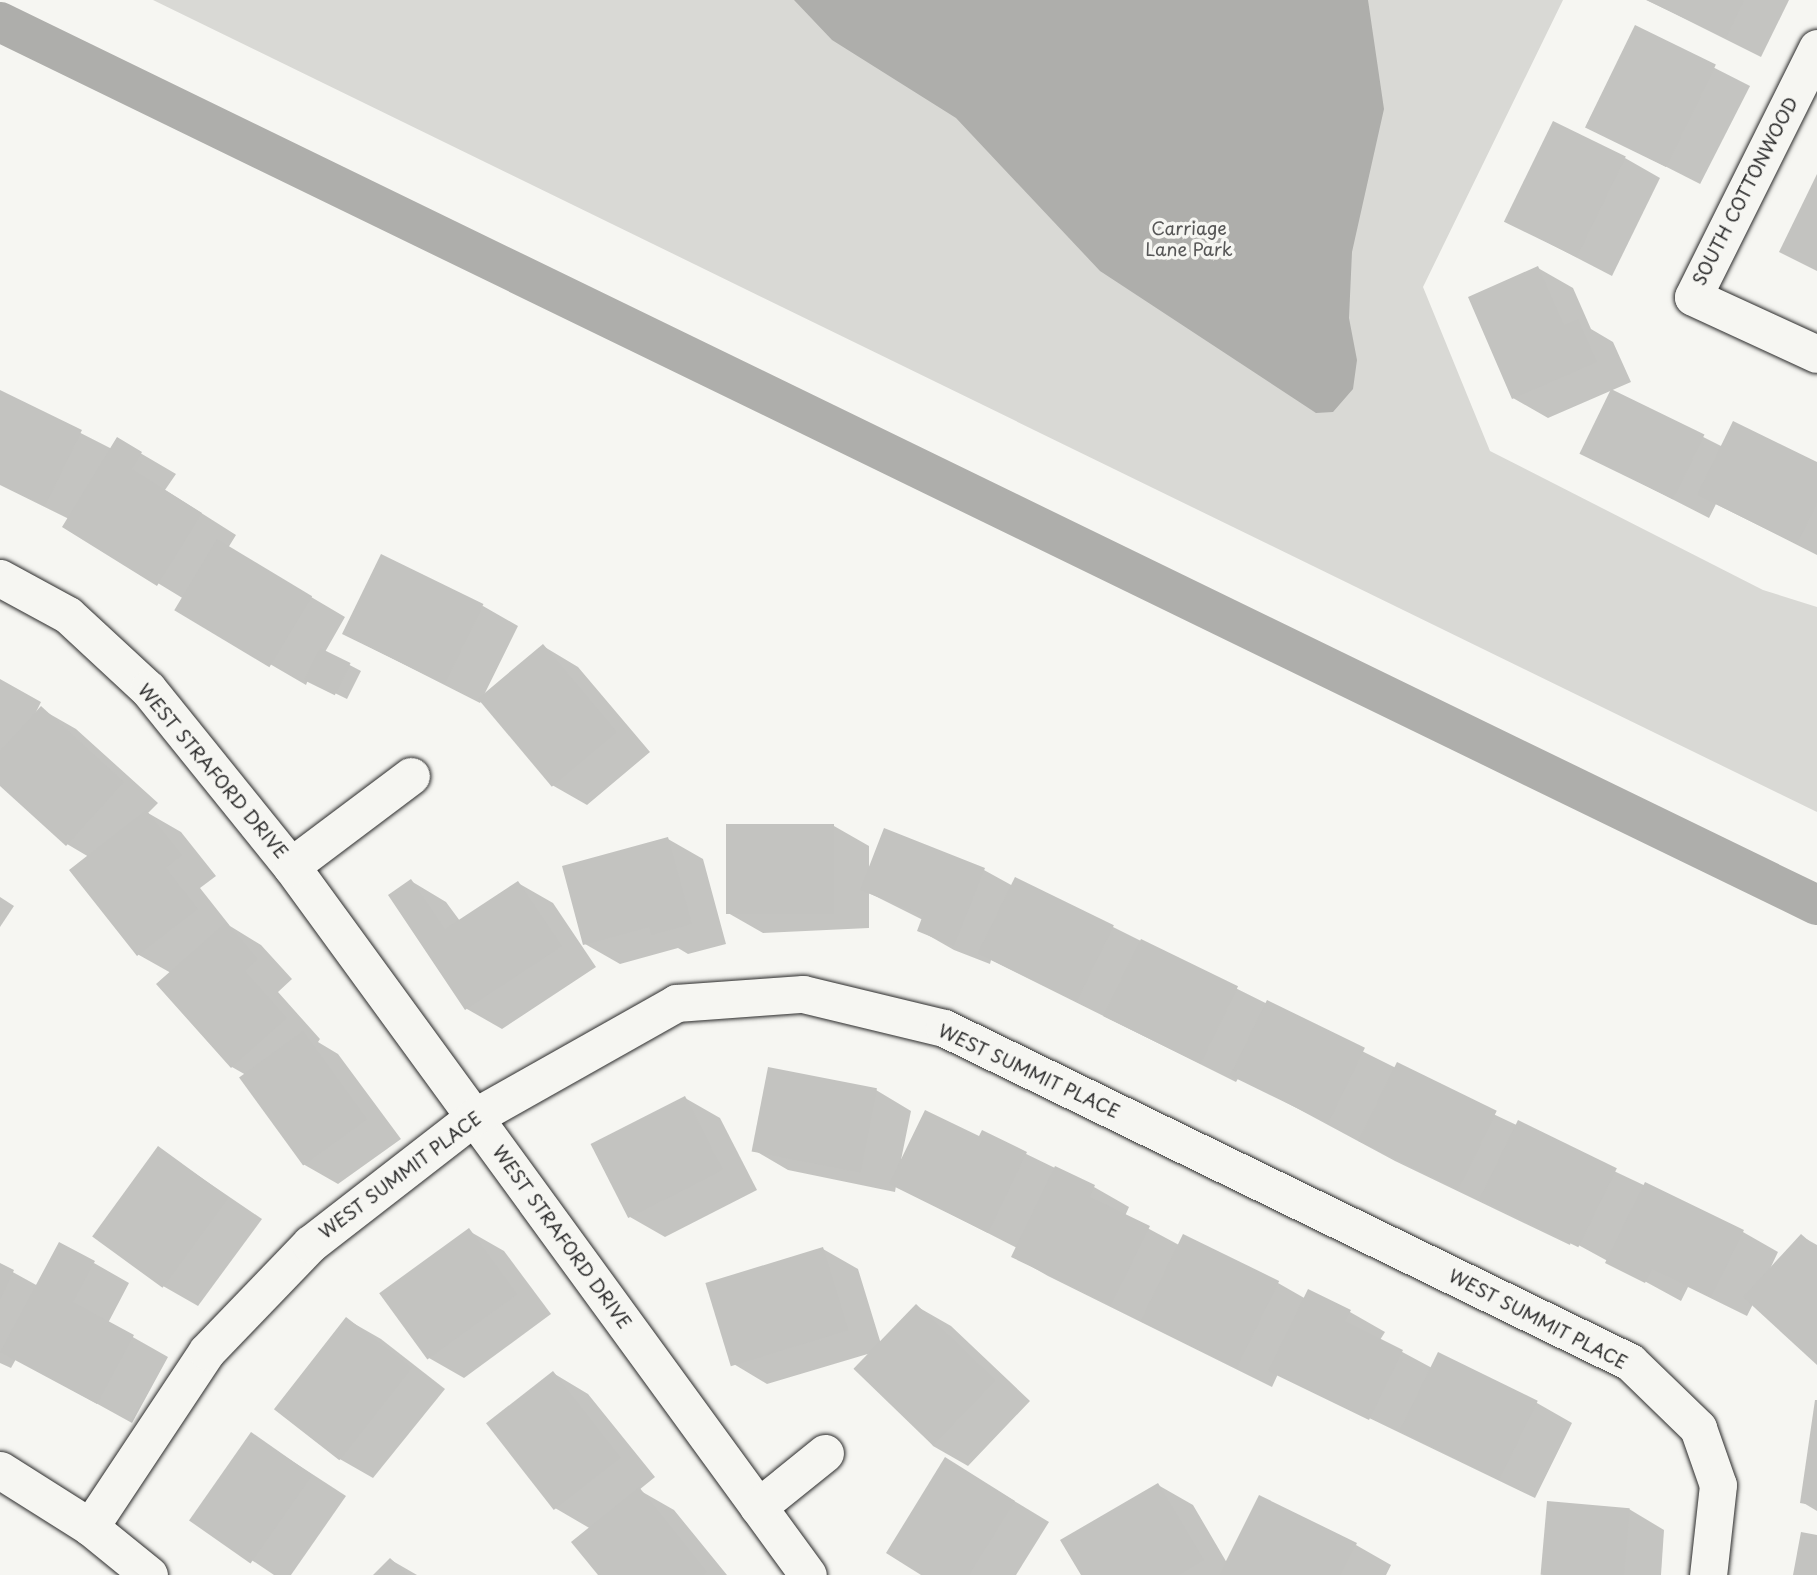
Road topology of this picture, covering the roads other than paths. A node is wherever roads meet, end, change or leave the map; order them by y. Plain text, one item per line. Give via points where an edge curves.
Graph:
1 (1817, 48) edge
2 (1817, 354) edge
3 (0, 578) edge
4 (411, 776) dead end
5 (291, 866) junction
6 (474, 1117) junction
7 (825, 1453) dead end
8 (0, 1470) edge
9 (758, 1507) junction
10 (90, 1527) junction
11 (149, 1575) edge
12 (808, 1575) edge
13 (1708, 1575) edge

1 - 2 street, SOUTH COTTONWOOD via 1693,297
3 - 5 street, WEST STRAFORD DRIVE via 68,615 148,689
4 - 5 street, WEST STRAFORD DRIVE
5 - 6 street, WEST STRAFORD DRIVE
6 - 9 street, WEST STRAFORD DRIVE
6 - 10 street, WEST SUMMIT PLACE via 310,1244 207,1351
6 - 13 street, WEST SUMMIT PLACE via 676,1003 803,994 944,1028 1630,1362 1698,1428 1718,1485
7 - 9 street
8 - 10 street
9 - 12 street, WEST STRAFORD DRIVE
10 - 11 street

